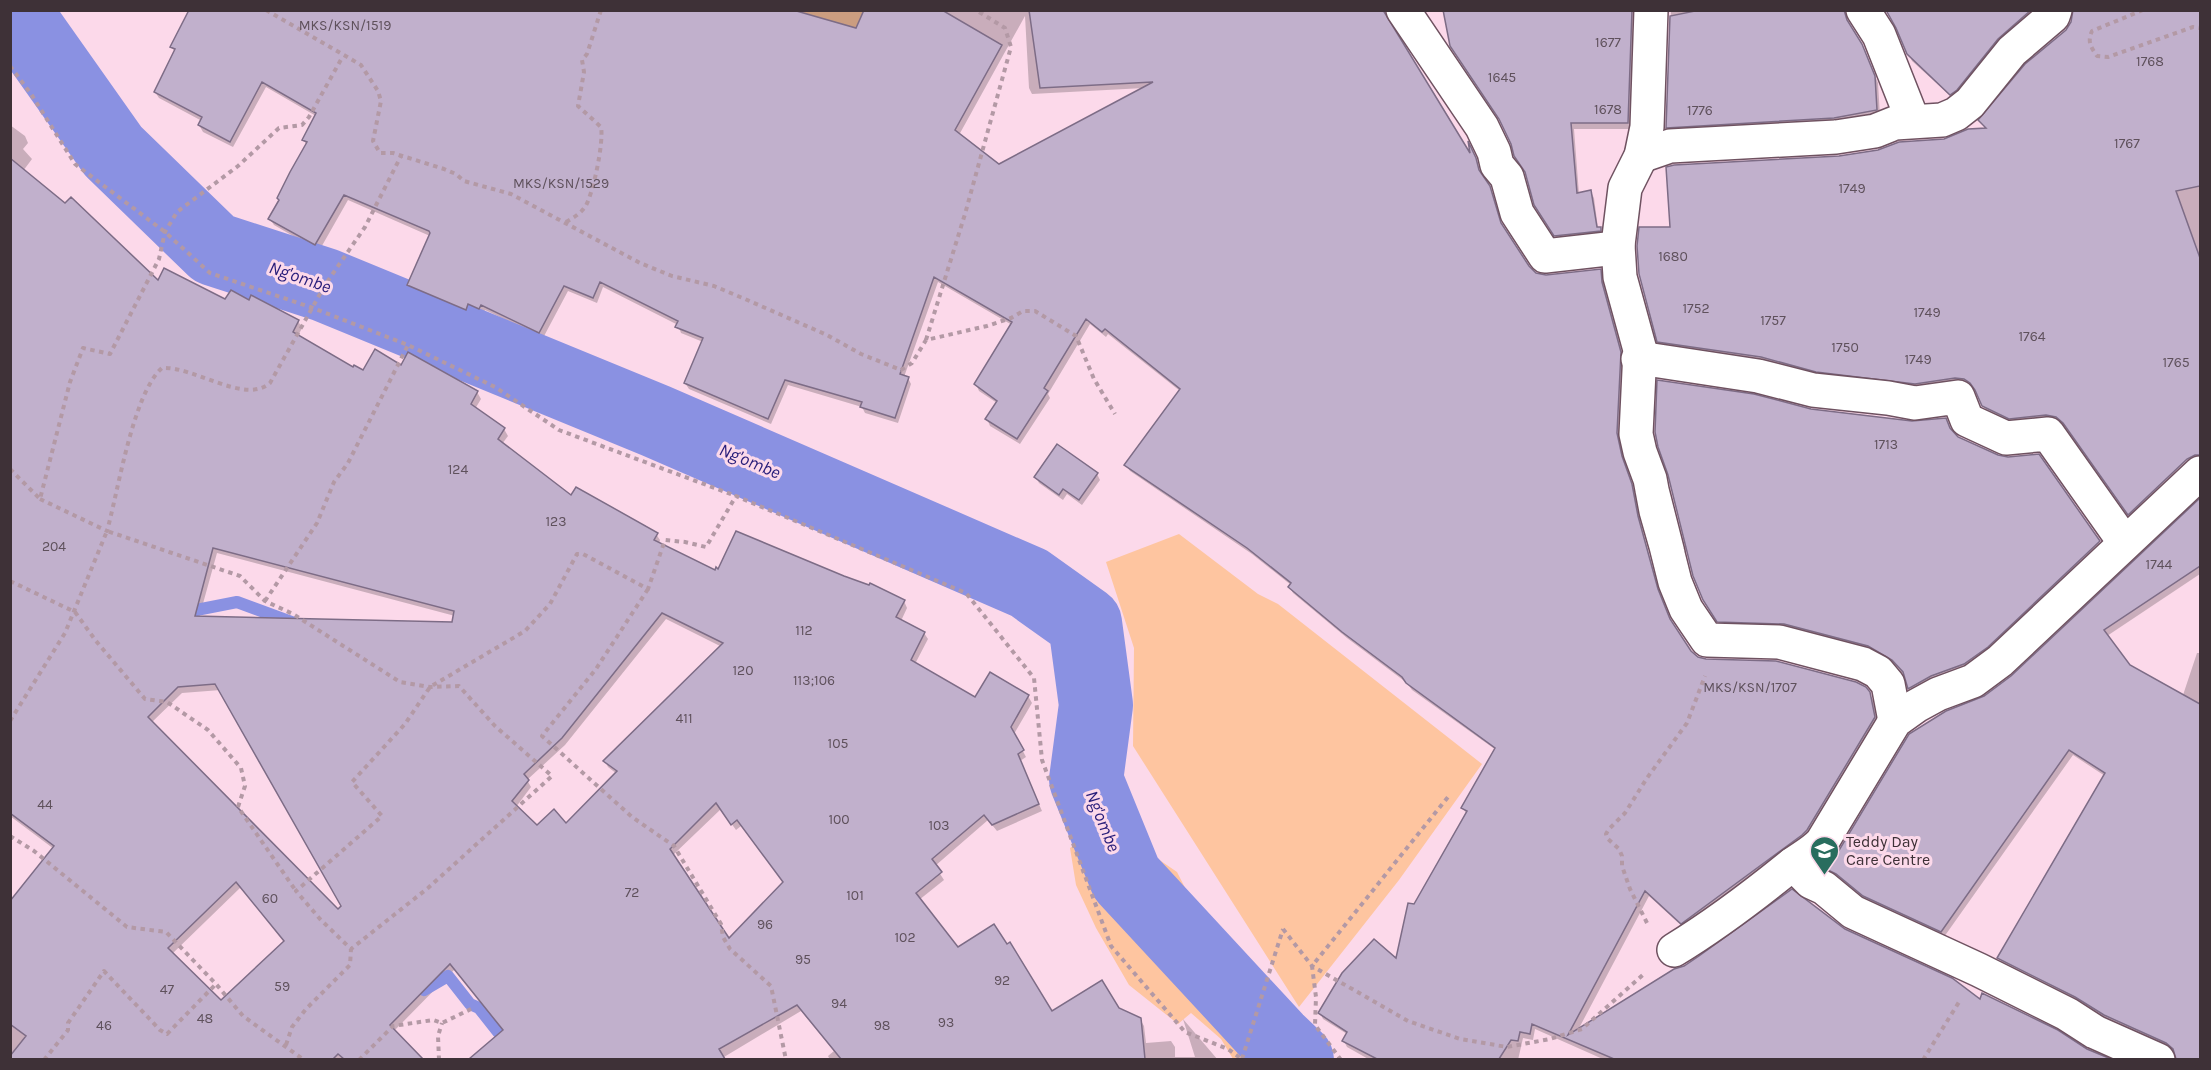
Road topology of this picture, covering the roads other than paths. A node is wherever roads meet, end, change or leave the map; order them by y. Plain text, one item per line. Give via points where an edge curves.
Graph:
1 (1402, 10) edge
2 (1651, 10) edge
3 (1863, 10) edge
4 (2055, 10) edge
5 (1913, 121) junction
6 (1641, 156) junction
7 (1618, 245) junction
8 (1638, 359) junction
9 (2200, 473) edge
10 (2125, 543) junction
11 (1895, 721) junction
12 (1793, 864) junction
13 (1674, 950) road end
14 (2158, 1059) edge

1 - 7 street via 1482,127 1497,165 1507,177 1517,213 1545,256
2 - 6 street via 1647,127
3 - 5 street via 1879,35
4 - 5 street via 1956,114 1942,120
5 - 6 street via 1857,135 1670,146
6 - 7 street via 1625,188
7 - 8 street via 1620,277 1640,350
8 - 10 street via 1915,404 1958,397 1967,420 2006,438 2048,434
8 - 11 street via 1636,434 1640,452 1675,582 1686,609 1707,640 1779,642 1863,664 1878,672 1888,684
9 - 10 street
10 - 11 street via 2000,661 1973,681 1931,698
11 - 12 street via 1822,842 1811,855
12 - 13 street via 1720,921
12 - 14 street via 1853,912 1979,970 2095,1032

